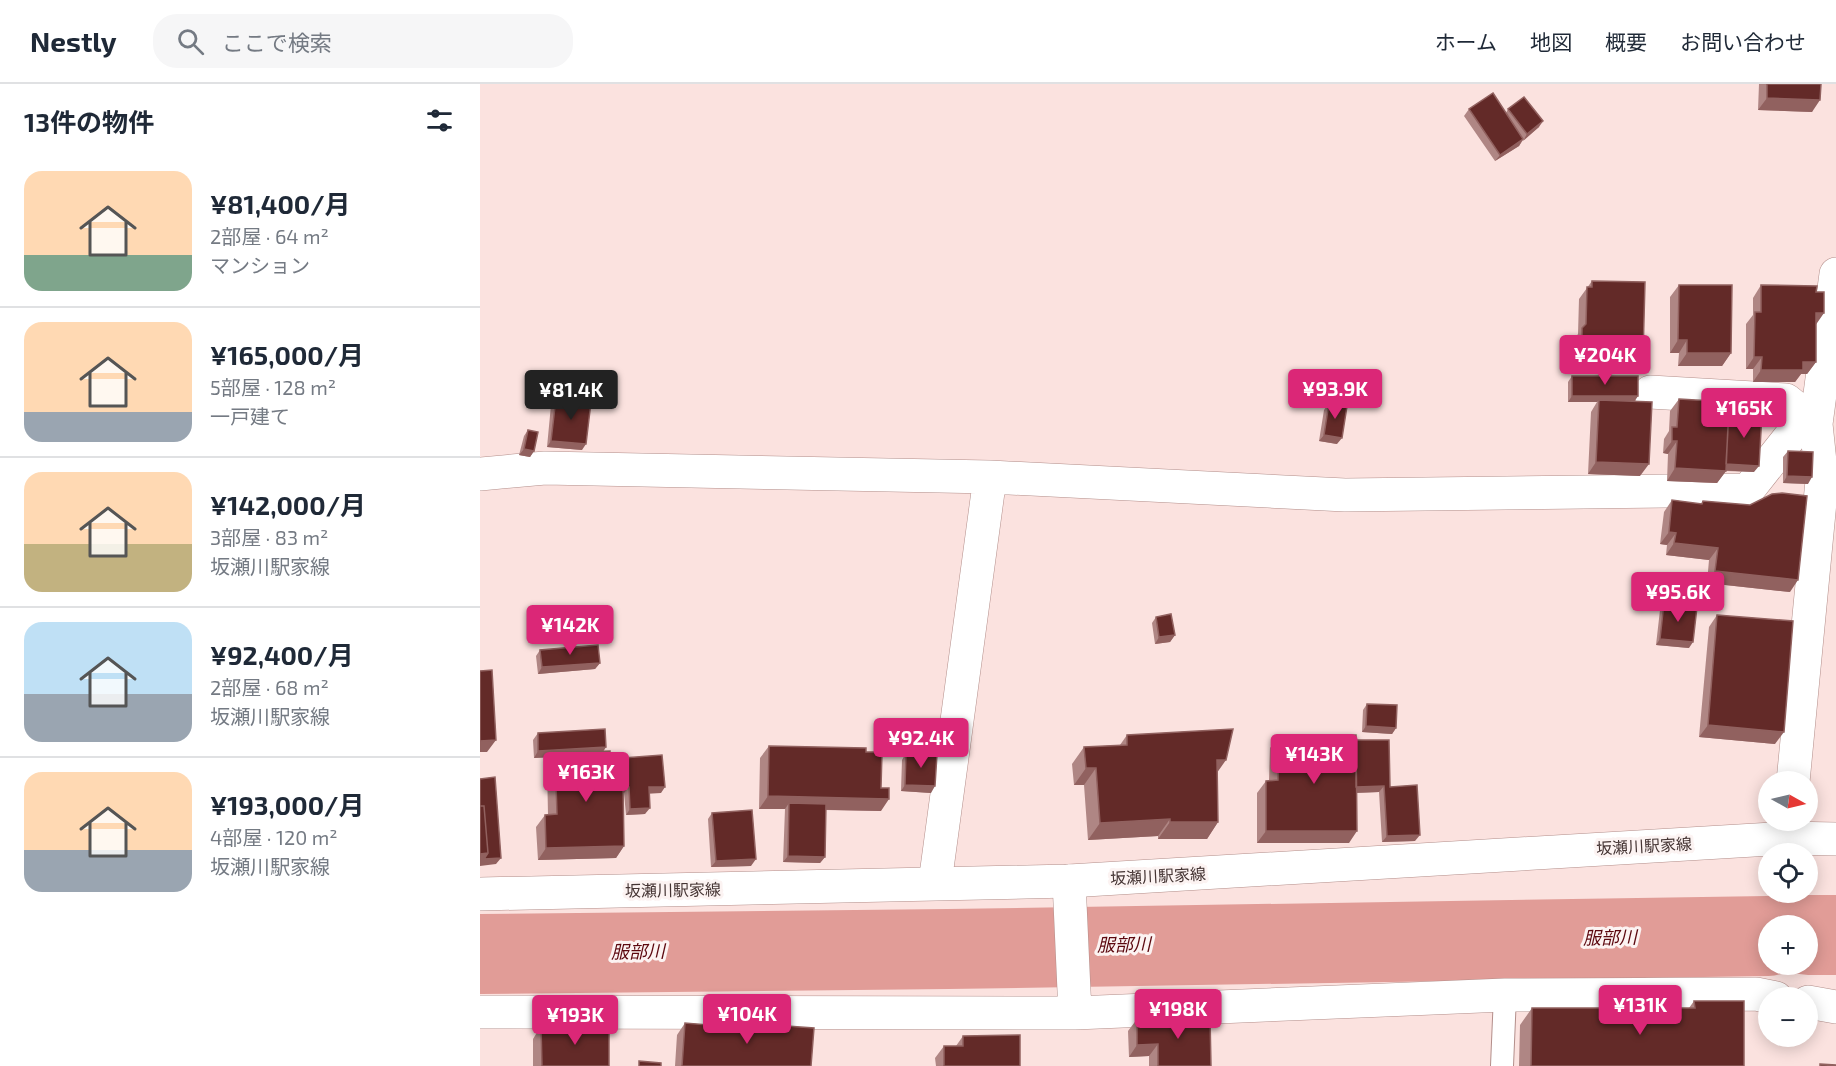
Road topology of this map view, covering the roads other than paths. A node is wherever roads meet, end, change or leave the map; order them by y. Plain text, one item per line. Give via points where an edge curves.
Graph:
1 (1836, 274) edge
2 (1650, 392) dead end
3 (1816, 424) junction
4 (480, 474) edge
5 (990, 477) junction
6 (1794, 771) edge
7 (1766, 831) edge
8 (1798, 831) edge
9 (1836, 839) edge
10 (935, 883) junction
11 (480, 894) edge
12 (1069, 895) junction
13 (1758, 994) edge
14 (1505, 996) junction
15 (1818, 1004) edge
16 (1836, 1007) edge
17 (480, 1012) edge
18 (1075, 1013) junction
19 (1502, 1066) edge

1 - 3 street
2 - 3 street via 1786,400
3 - 5 street via 1797,428 1748,490 1345,495
3 - 6 street via 1822,481
4 - 5 street via 545,468
5 - 10 street
7 - 12 street, 坂瀬川駅家線
8 - 9 street, 坂瀬川駅家線
10 - 11 street, 坂瀬川駅家線
10 - 12 street, 坂瀬川駅家線
12 - 18 street
13 - 14 street
14 - 18 street
14 - 19 lane
15 - 16 street
17 - 18 street

